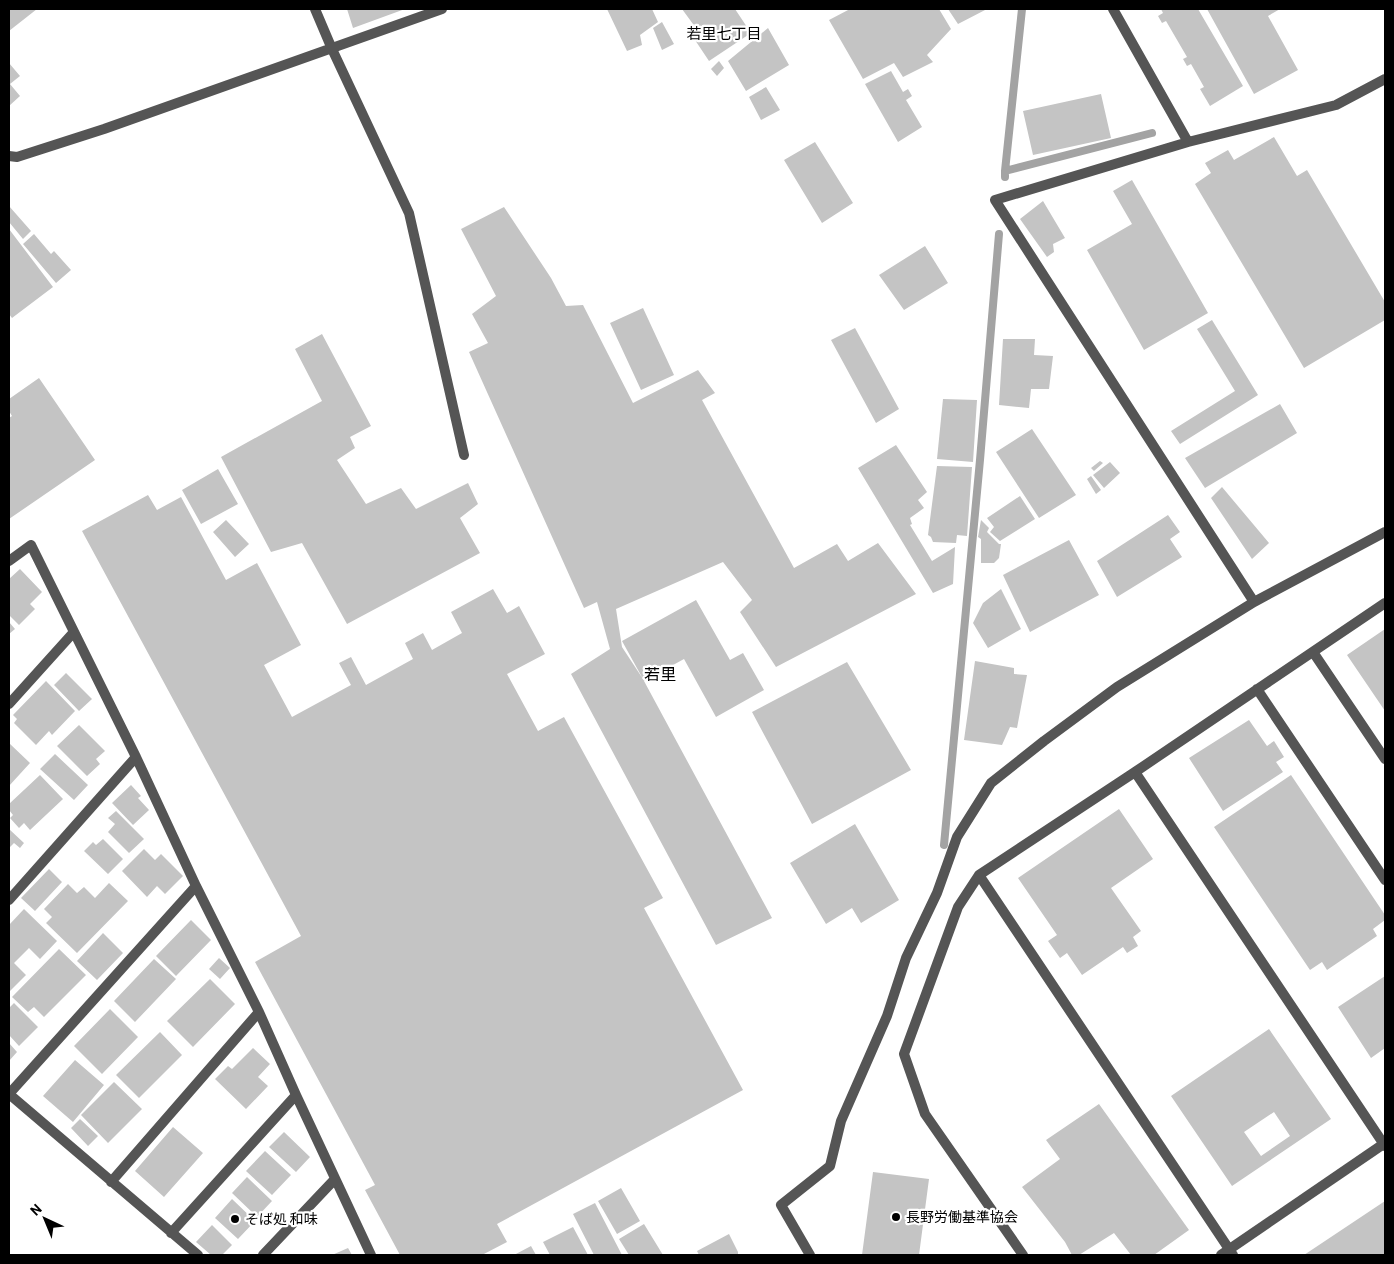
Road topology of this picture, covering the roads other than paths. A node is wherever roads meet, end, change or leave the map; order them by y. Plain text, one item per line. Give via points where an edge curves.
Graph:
1 (315, 9) edge
2 (442, 9) edge
3 (1113, 9) edge
4 (332, 49) junction
5 (1385, 79) edge
6 (1188, 142) junction
7 (9, 156) edge
8 (464, 455) dead end
9 (1385, 532) edge
10 (9, 561) edge
11 (1254, 602) junction
12 (1385, 603) edge
13 (73, 633) junction
14 (1313, 652) junction
15 (1257, 689) junction
16 (9, 704) edge
17 (136, 757) junction
18 (1385, 759) edge
19 (1135, 772) junction
20 (979, 875) junction
21 (1385, 880) edge
22 (196, 886) junction
23 (9, 900) edge
24 (259, 1012) junction
25 (9, 1094) edge
26 (296, 1096) junction
27 (1385, 1145) edge
28 (336, 1179) junction
29 (111, 1182) junction
30 (172, 1233) junction
31 (1228, 1253) edge
32 (198, 1255) edge
33 (263, 1255) edge
34 (371, 1255) edge
35 (810, 1255) edge
36 (1023, 1255) edge

1 - 4 street
2 - 4 street
3 - 6 street
4 - 7 street via 104,129 17,157
4 - 8 street via 408,213
5 - 6 street via 1336,105
6 - 11 street via 995,200
9 - 11 street
10 - 13 street via 30,545
11 - 35 street via 1117,687 991,783 957,837 937,893 906,958 888,1016 841,1120 830,1166 781,1205
12 - 14 street
13 - 16 street
13 - 17 street
14 - 15 street
14 - 18 street
15 - 19 street
15 - 21 street
17 - 22 street
17 - 23 street
19 - 20 street
19 - 27 street
20 - 31 street
20 - 36 street via 958,907 904,1054 925,1114
22 - 24 street
22 - 25 street
24 - 26 street
24 - 29 street
25 - 29 street
26 - 28 street
26 - 30 street
27 - 31 street
28 - 33 street
28 - 34 street
29 - 30 street
30 - 32 street

